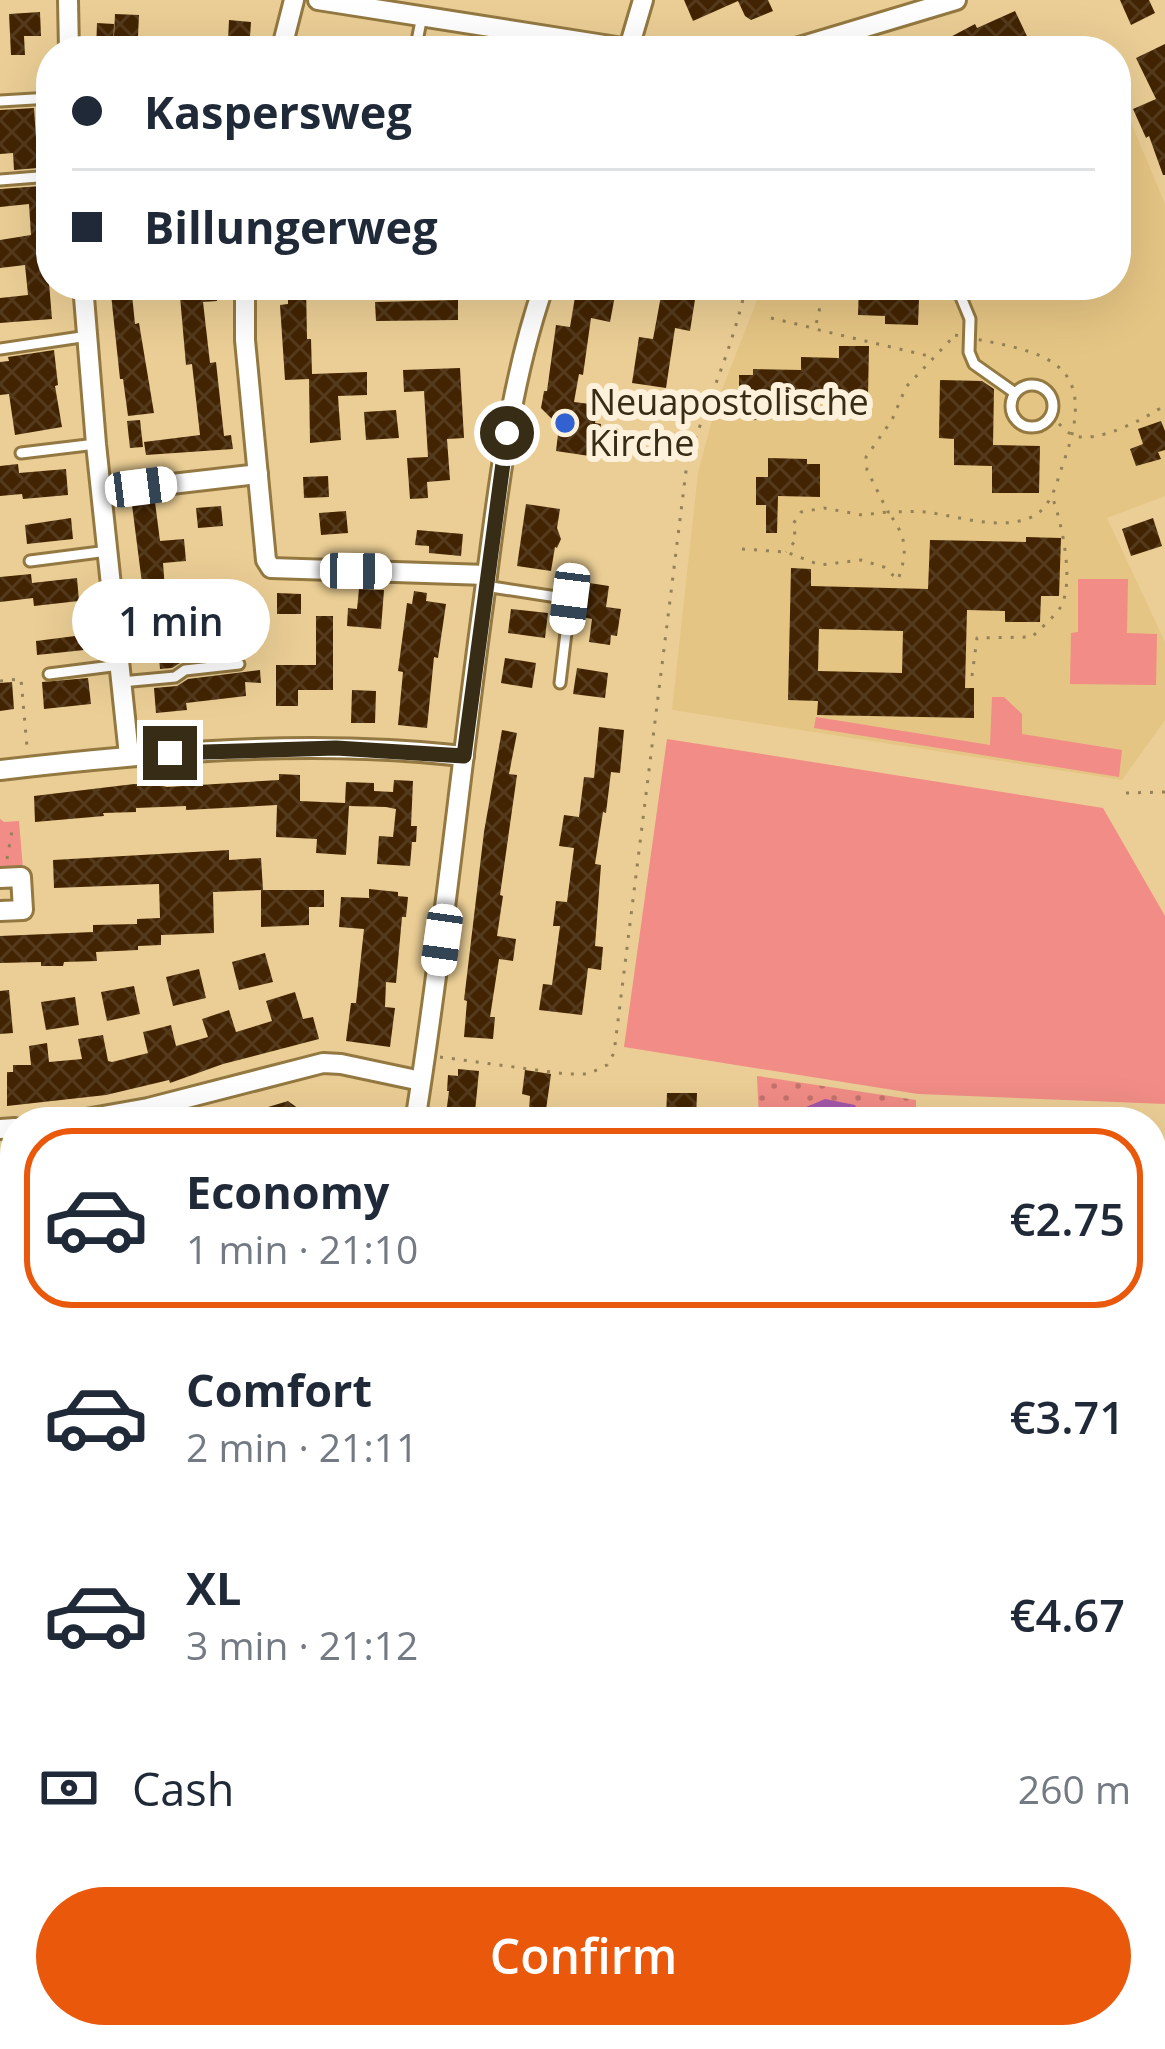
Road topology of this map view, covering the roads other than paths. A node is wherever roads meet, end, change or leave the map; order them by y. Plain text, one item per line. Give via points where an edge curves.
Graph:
1 (68, 0) edge
2 (294, 0) edge
3 (318, 0) edge
4 (643, 0) edge
5 (956, 0) edge
6 (422, 16) junction
7 (69, 36) edge
8 (284, 36) edge
9 (418, 36) edge
10 (546, 36) edge
11 (636, 36) edge
12 (856, 36) edge
13 (36, 99) edge
14 (0, 101) edge
15 (36, 177) edge
16 (0, 181) edge
17 (84, 300) edge
18 (245, 300) edge
19 (540, 300) edge
20 (962, 300) edge
21 (88, 335) junction
22 (0, 350) edge
23 (1015, 393) junction
24 (96, 444) junction
25 (21, 453) dead end
26 (258, 474) junction
27 (102, 492) junction
28 (109, 551) junction
29 (30, 561) dead end
30 (486, 580) junction
31 (239, 664) dead end
32 (121, 673) junction
33 (49, 674) dead end
34 (560, 683) dead end
35 (129, 755) junction
36 (464, 756) junction
37 (0, 770) edge
38 (2, 878) edge
39 (0, 911) edge
40 (421, 1081) junction
41 (152, 1107) edge
42 (417, 1107) edge

1 - 7 street
2 - 8 street
3 - 6 street
4 - 11 street
5 - 12 street
6 - 9 lane
6 - 10 street
13 - 14 lane
15 - 16 lane
17 - 21 street
18 - 26 street
19 - 30 street via 514,386
20 - 23 lane via 974,364
21 - 22 lane
21 - 24 street
23 - 23 lane via 1040,386 1050,395 1051,416 1034,427 1020,424 1010,406
24 - 25 lane
24 - 27 street
26 - 27 street
26 - 30 street via 271,568
27 - 28 street
28 - 29 lane
28 - 32 street
30 - 34 lane via 570,599
30 - 36 street
31 - 32 lane via 175,677
32 - 33 lane
32 - 35 street
35 - 36 street via 336,748
35 - 37 street
36 - 40 street
38 - 39 street via 20,877 23,910
40 - 41 street via 323,1063
40 - 42 street

